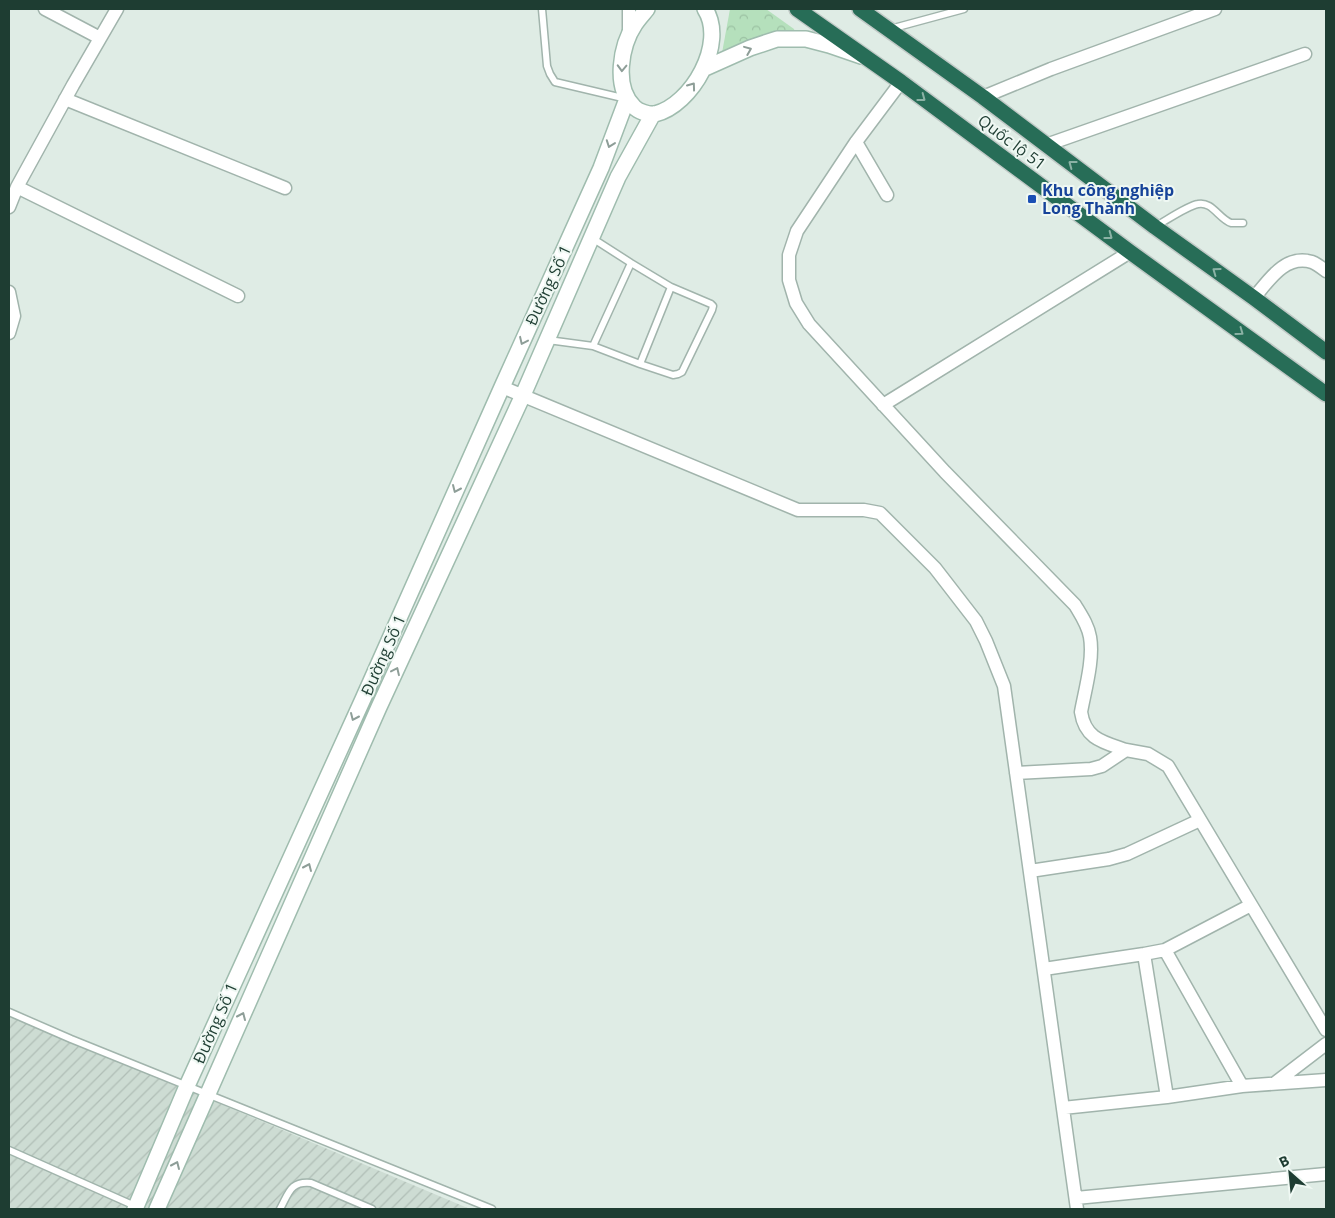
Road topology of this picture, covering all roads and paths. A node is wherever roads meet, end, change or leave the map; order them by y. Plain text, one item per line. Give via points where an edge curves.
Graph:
1 (45, 9) edge
2 (117, 9) edge
3 (542, 9) edge
4 (629, 9) edge
5 (648, 9) edge
6 (797, 9) edge
7 (860, 9) edge
8 (964, 9) edge
9 (1215, 9) edge
10 (709, 13) edge
11 (889, 30) junction
12 (629, 35) junction
13 (100, 38) junction
14 (1305, 54) dead end
15 (869, 59) junction
16 (703, 69) junction
17 (901, 82) junction
18 (983, 97) junction
19 (65, 99) junction
20 (627, 99) junction
21 (653, 114) junction
22 (856, 142) junction
23 (1046, 145) junction
24 (17, 187) junction
25 (285, 188) dead end
26 (887, 196) dead end
27 (9, 207) edge
28 (1243, 223) dead end
29 (1155, 227) junction
30 (591, 238) junction
31 (1130, 252) junction
32 (630, 263) junction
33 (1326, 271) edge
34 (671, 287) junction
35 (9, 292) edge
36 (238, 296) dead end
37 (1254, 298) junction
38 (9, 333) edge
39 (546, 340) junction
40 (593, 346) junction
41 (1326, 352) edge
42 (640, 364) junction
43 (502, 387) junction
44 (1326, 394) edge
45 (522, 395) junction
46 (883, 405) junction
47 (1126, 750) junction
48 (1016, 773) junction
49 (1200, 820) junction
50 (1030, 871) junction
51 (1251, 905) junction
52 (1165, 950) junction
53 (1144, 954) junction
54 (1044, 969) junction
55 (9, 1012) edge
56 (1326, 1030) edge
57 (1326, 1044) edge
58 (1326, 1080) edge
59 (1275, 1083) junction
60 (187, 1086) junction
61 (1242, 1086) junction
62 (208, 1095) junction
63 (1167, 1097) junction
64 (1063, 1108) junction
65 (9, 1150) edge
66 (1326, 1174) edge
67 (1076, 1204) edge
68 (136, 1208) edge
69 (157, 1209) edge
70 (280, 1209) edge
71 (372, 1209) edge
72 (492, 1209) edge

1 - 13 street
2 - 13 street
3 - 20 lane via 547,66 555,82
4 - 12 street
5 - 12 street
6 - 15 highway, Quốc lộ 51
7 - 11 highway, Quốc lộ 51
8 - 11 lane
9 - 18 street
10 - 16 street via 711,45
11 - 18 highway, Quốc lộ 51
12 -> 20 street via 621,67
13 - 19 street
14 - 23 street
16 -> 15 street via 777,39 806,39
15 - 17 highway, Quốc lộ 51
21 -> 16 street via 683,99
17 - 22 street
17 -> 31 highway, Quốc lộ 51
18 - 23 highway, Quốc lộ 51
19 - 24 street
19 - 25 street
20 - 21 street via 638,110
20 -> 43 street, Đường Số 1 via 601,168
21 - 30 street, Đường Số 1 via 618,177
22 - 26 street
22 - 46 street via 796,231 789,255 789,280 796,304 810,324
29 -> 23 highway, Quốc lộ 51
24 - 27 street
24 - 36 street
28 - 29 lane via 1232,223 1209,206 1196,204
37 -> 29 highway, Quốc lộ 51
30 - 32 lane
30 - 39 street, Đường Số 1
31 -> 44 highway, Quốc lộ 51
31 - 46 street
32 - 34 lane
32 - 40 lane
33 - 37 street via 1314,262 1293,262 1275,273
34 - 42 lane
34 - 42 lane via 711,304 712,310 682,372 673,375
35 - 38 street via 14,316
37 - 41 highway, Quốc lộ 51
39 - 40 lane
39 - 45 street, Đường Số 1
40 - 42 lane
43 - 45 street
43 -> 60 street, Đường Số 1
45 - 48 street via 798,510 880,513 935,568 976,621 1004,686
62 -> 45 street, Đường Số 1 via 383,698
46 - 47 street via 1075,605 1090,636 1091,654 1082,721 1094,737
47 - 48 street via 1102,766 1091,769
47 - 49 street via 1148,754 1168,766
48 - 50 street
49 - 50 street via 1127,854
49 - 51 street
50 - 54 street
51 - 52 street
51 - 56 street
52 - 53 street
52 - 61 street
53 - 54 street
53 - 63 street
54 - 64 street
55 - 60 lane
57 - 59 street
58 - 59 street
59 - 61 street
60 - 62 lane
60 - 68 street, Đường Số 1
61 - 63 street
69 -> 62 street, Đường Số 1
62 - 72 lane
63 - 64 street
64 - 67 street
65 - 68 lane
66 - 67 street
70 - 71 lane via 291,1189 301,1182 311,1182

